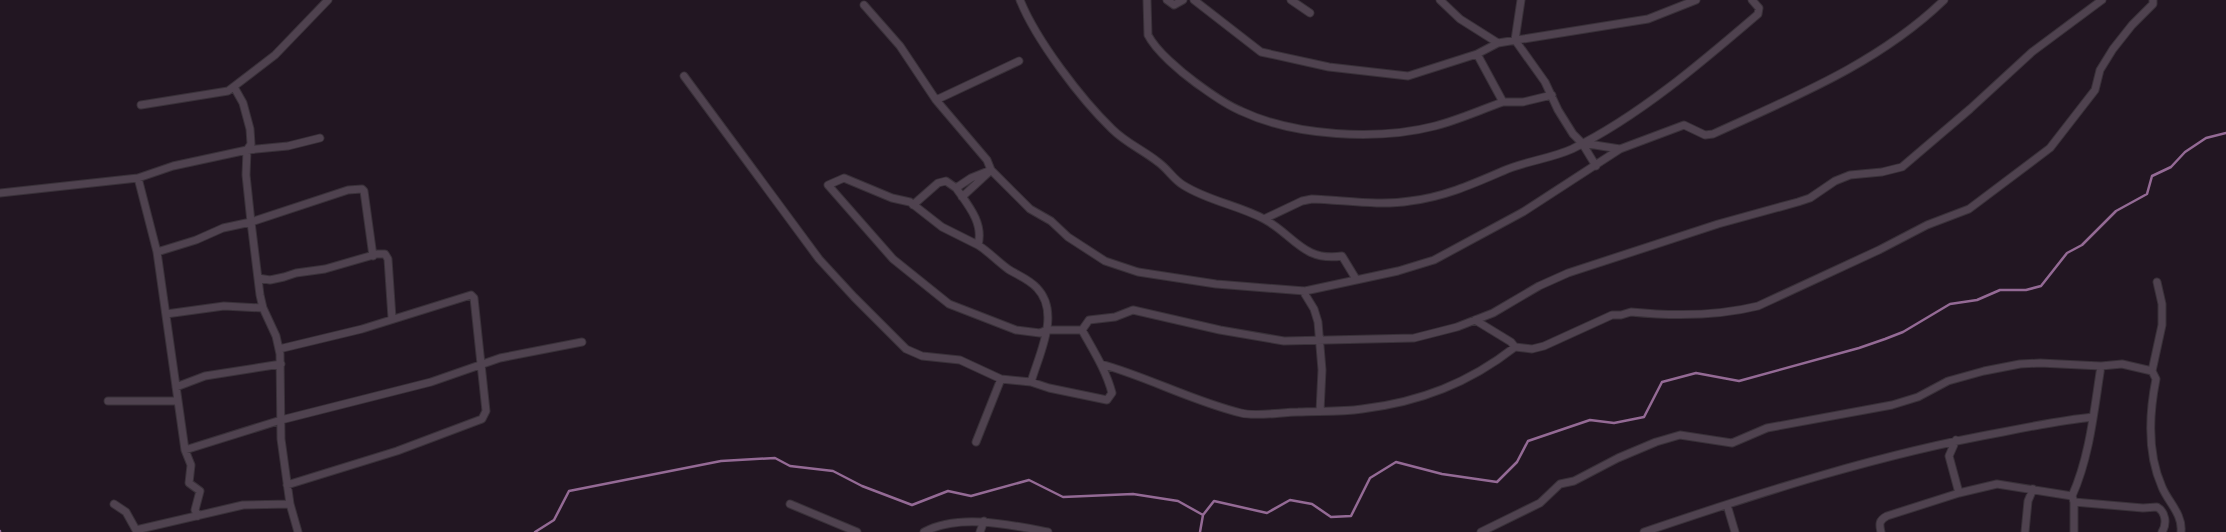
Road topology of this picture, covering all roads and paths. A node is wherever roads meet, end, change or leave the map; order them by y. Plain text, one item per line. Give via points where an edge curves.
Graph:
1 (328, 0) edge
2 (1020, 0) edge
3 (1147, 0) edge
4 (1167, 0) edge
5 (1183, 0) edge
6 (1194, 0) edge
7 (1291, 0) edge
8 (1440, 0) edge
9 (1521, 0) edge
10 (1696, 0) edge
11 (1752, 0) edge
12 (1944, 0) edge
13 (2102, 0) edge
14 (2153, 0) edge
15 (864, 5) dead end
16 (1310, 13) dead end
17 (1515, 40) junction
18 (1498, 43) junction
19 (1477, 54) junction
20 (1018, 61) dead end
21 (684, 76) dead end
22 (234, 88) junction
23 (1552, 95) junction
24 (936, 100) junction
25 (1503, 102) junction
26 (141, 105) dead end
27 (320, 138) dead end
28 (1582, 143) junction
29 (247, 150) junction
30 (1620, 150) junction
31 (1596, 166) junction
32 (991, 170) junction
33 (138, 178) junction
34 (956, 188) junction
35 (0, 193) edge
36 (962, 197) junction
37 (913, 205) junction
38 (1264, 219) junction
39 (251, 222) junction
40 (978, 245) junction
41 (157, 252) junction
42 (373, 256) junction
43 (258, 278) junction
44 (1356, 279) junction
45 (2157, 282) dead end
46 (1303, 291) junction
47 (263, 308) junction
48 (166, 314) junction
49 (392, 318) junction
50 (1475, 320) junction
51 (1047, 330) junction
52 (1082, 330) junction
53 (1320, 341) junction
54 (582, 342) dead end
55 (1515, 347) junction
56 (279, 349) junction
57 (483, 363) junction
58 (281, 364) junction
59 (1101, 364) junction
60 (2101, 366) junction
61 (2152, 371) junction
62 (1001, 379) junction
63 (1031, 382) junction
64 (176, 387) junction
65 (108, 401) dead end
66 (178, 401) junction
67 (1320, 411) junction
68 (2093, 417) junction
69 (282, 420) junction
70 (1956, 440) junction
71 (976, 442) dead end
72 (185, 450) junction
73 (287, 485) junction
74 (2032, 489) junction
75 (1959, 493) junction
76 (2073, 499) junction
77 (114, 504) dead end
78 (290, 504) junction
79 (790, 504) dead end
80 (1726, 505) junction
81 (198, 516) junction
82 (984, 522) junction
83 (1040, 531) edge
84 (298, 532) edge
85 (857, 532) edge
86 (924, 532) edge
87 (980, 532) edge
88 (1048, 532) edge
89 (1481, 532) edge
90 (1644, 532) edge
91 (1736, 532) edge
92 (1880, 532) edge
93 (2025, 532) edge
94 (2074, 532) edge
95 (2162, 532) edge
96 (2181, 532) edge

1 - 22 street via 275,54
2 - 38 street via 1061,68 1113,130 1157,161 1183,185
3 - 25 street via 1148,35 1182,72 1216,98 1266,121 1318,131 1387,132 1435,126
4 - 5 street via 1174,5
6 - 19 street via 1261,52 1329,67 1408,76
7 - 16 street
8 - 18 street via 1460,19
9 - 17 street
10 - 17 street via 1648,19
11 - 28 street via 1759,8 1758,14 1707,58 1640,108
12 - 30 street via 1928,16 1873,56 1811,90 1713,134 1706,135 1684,125
13 - 50 street via 2032,52 1902,167 1850,175 1810,198 1568,273
14 - 55 street via 2153,4 2113,49 2100,70 2096,90 2055,143 1969,208 1758,306 1706,313 1631,312 1612,315 1544,346 1532,349
15 - 24 street via 900,46
17 - 18 street
17 - 23 street
18 - 19 street
19 - 25 street
20 - 24 street
21 - 62 street via 819,259 906,349 922,356 960,360
22 - 26 street
22 - 29 street via 248,116 251,144
23 - 25 street via 1523,102
23 - 28 street via 1569,129
24 - 32 street via 987,160
27 - 29 street via 288,146
28 - 30 street
28 - 31 street
28 - 38 street via 1459,190 1423,199 1382,202 1312,198
29 - 33 street via 173,166
29 - 39 street
30 - 31 street
31 - 44 street via 1523,212 1434,260
32 - 34 street
32 - 36 street
32 - 46 street via 1030,209 1106,261 1138,272 1216,284
33 - 35 street
33 - 41 street
34 - 36 street
34 - 37 street via 946,181 938,183
36 - 40 street via 979,223
37 - 40 street via 942,227
37 - 51 street via 844,178 828,185 893,259 949,304 1016,330 1040,333
38 - 44 street via 1313,255 1342,256
39 - 41 street via 223,228
39 - 42 street via 348,190 362,189 370,220
39 - 43 street
40 - 51 street via 1037,287 1047,306
41 - 48 street
42 - 43 street via 273,280
42 - 49 street via 385,254 388,259
43 - 47 street
44 - 46 street
45 - 61 street via 2162,325
46 - 53 street via 1316,314
47 - 48 street via 224,306
47 - 56 street
48 - 64 street
49 - 56 street via 362,329
49 - 57 street via 470,295 474,298
50 - 53 street via 1414,338
50 - 55 street
51 - 52 street
51 - 63 street
52 - 53 street via 1089,320 1115,317 1133,310 1284,341
52 - 59 street
53 - 67 street
54 - 57 street
55 - 67 street via 1466,380 1439,392 1362,409
56 - 58 street
57 - 69 street via 431,382
57 - 73 street via 486,414 482,419 397,451
58 - 64 street via 205,376
58 - 69 street
59 - 63 street via 1112,393 1107,400
59 - 67 street via 1242,414
60 - 61 street via 2122,364
60 - 68 street
60 - 89 street via 2020,364 1984,370 1948,381 1892,405 1767,428 1732,443 1674,437 1618,458 1574,481 1560,484 1540,503
61 - 96 street via 2156,379 2150,444 2162,487 2182,523
62 - 63 street
62 - 71 street
64 - 66 street
65 - 66 street
66 - 72 street
68 - 70 street
68 - 76 street
69 - 72 street
69 - 73 street
70 - 75 street via 1949,456
70 - 80 street via 1831,472
72 - 81 street via 191,465 189,483 200,491 195,510
73 - 78 street
74 - 75 street via 1997,484
74 - 76 street
74 - 93 street
75 - 92 street via 1882,518
76 - 94 street
76 - 95 street via 2157,507 2164,517
77 - 81 street via 126,512 136,530
78 - 81 street via 243,505
78 - 84 street
79 - 85 street
80 - 90 street
80 - 91 street
82 - 83 street
82 - 86 street via 938,525
82 - 87 street
83 - 88 street

